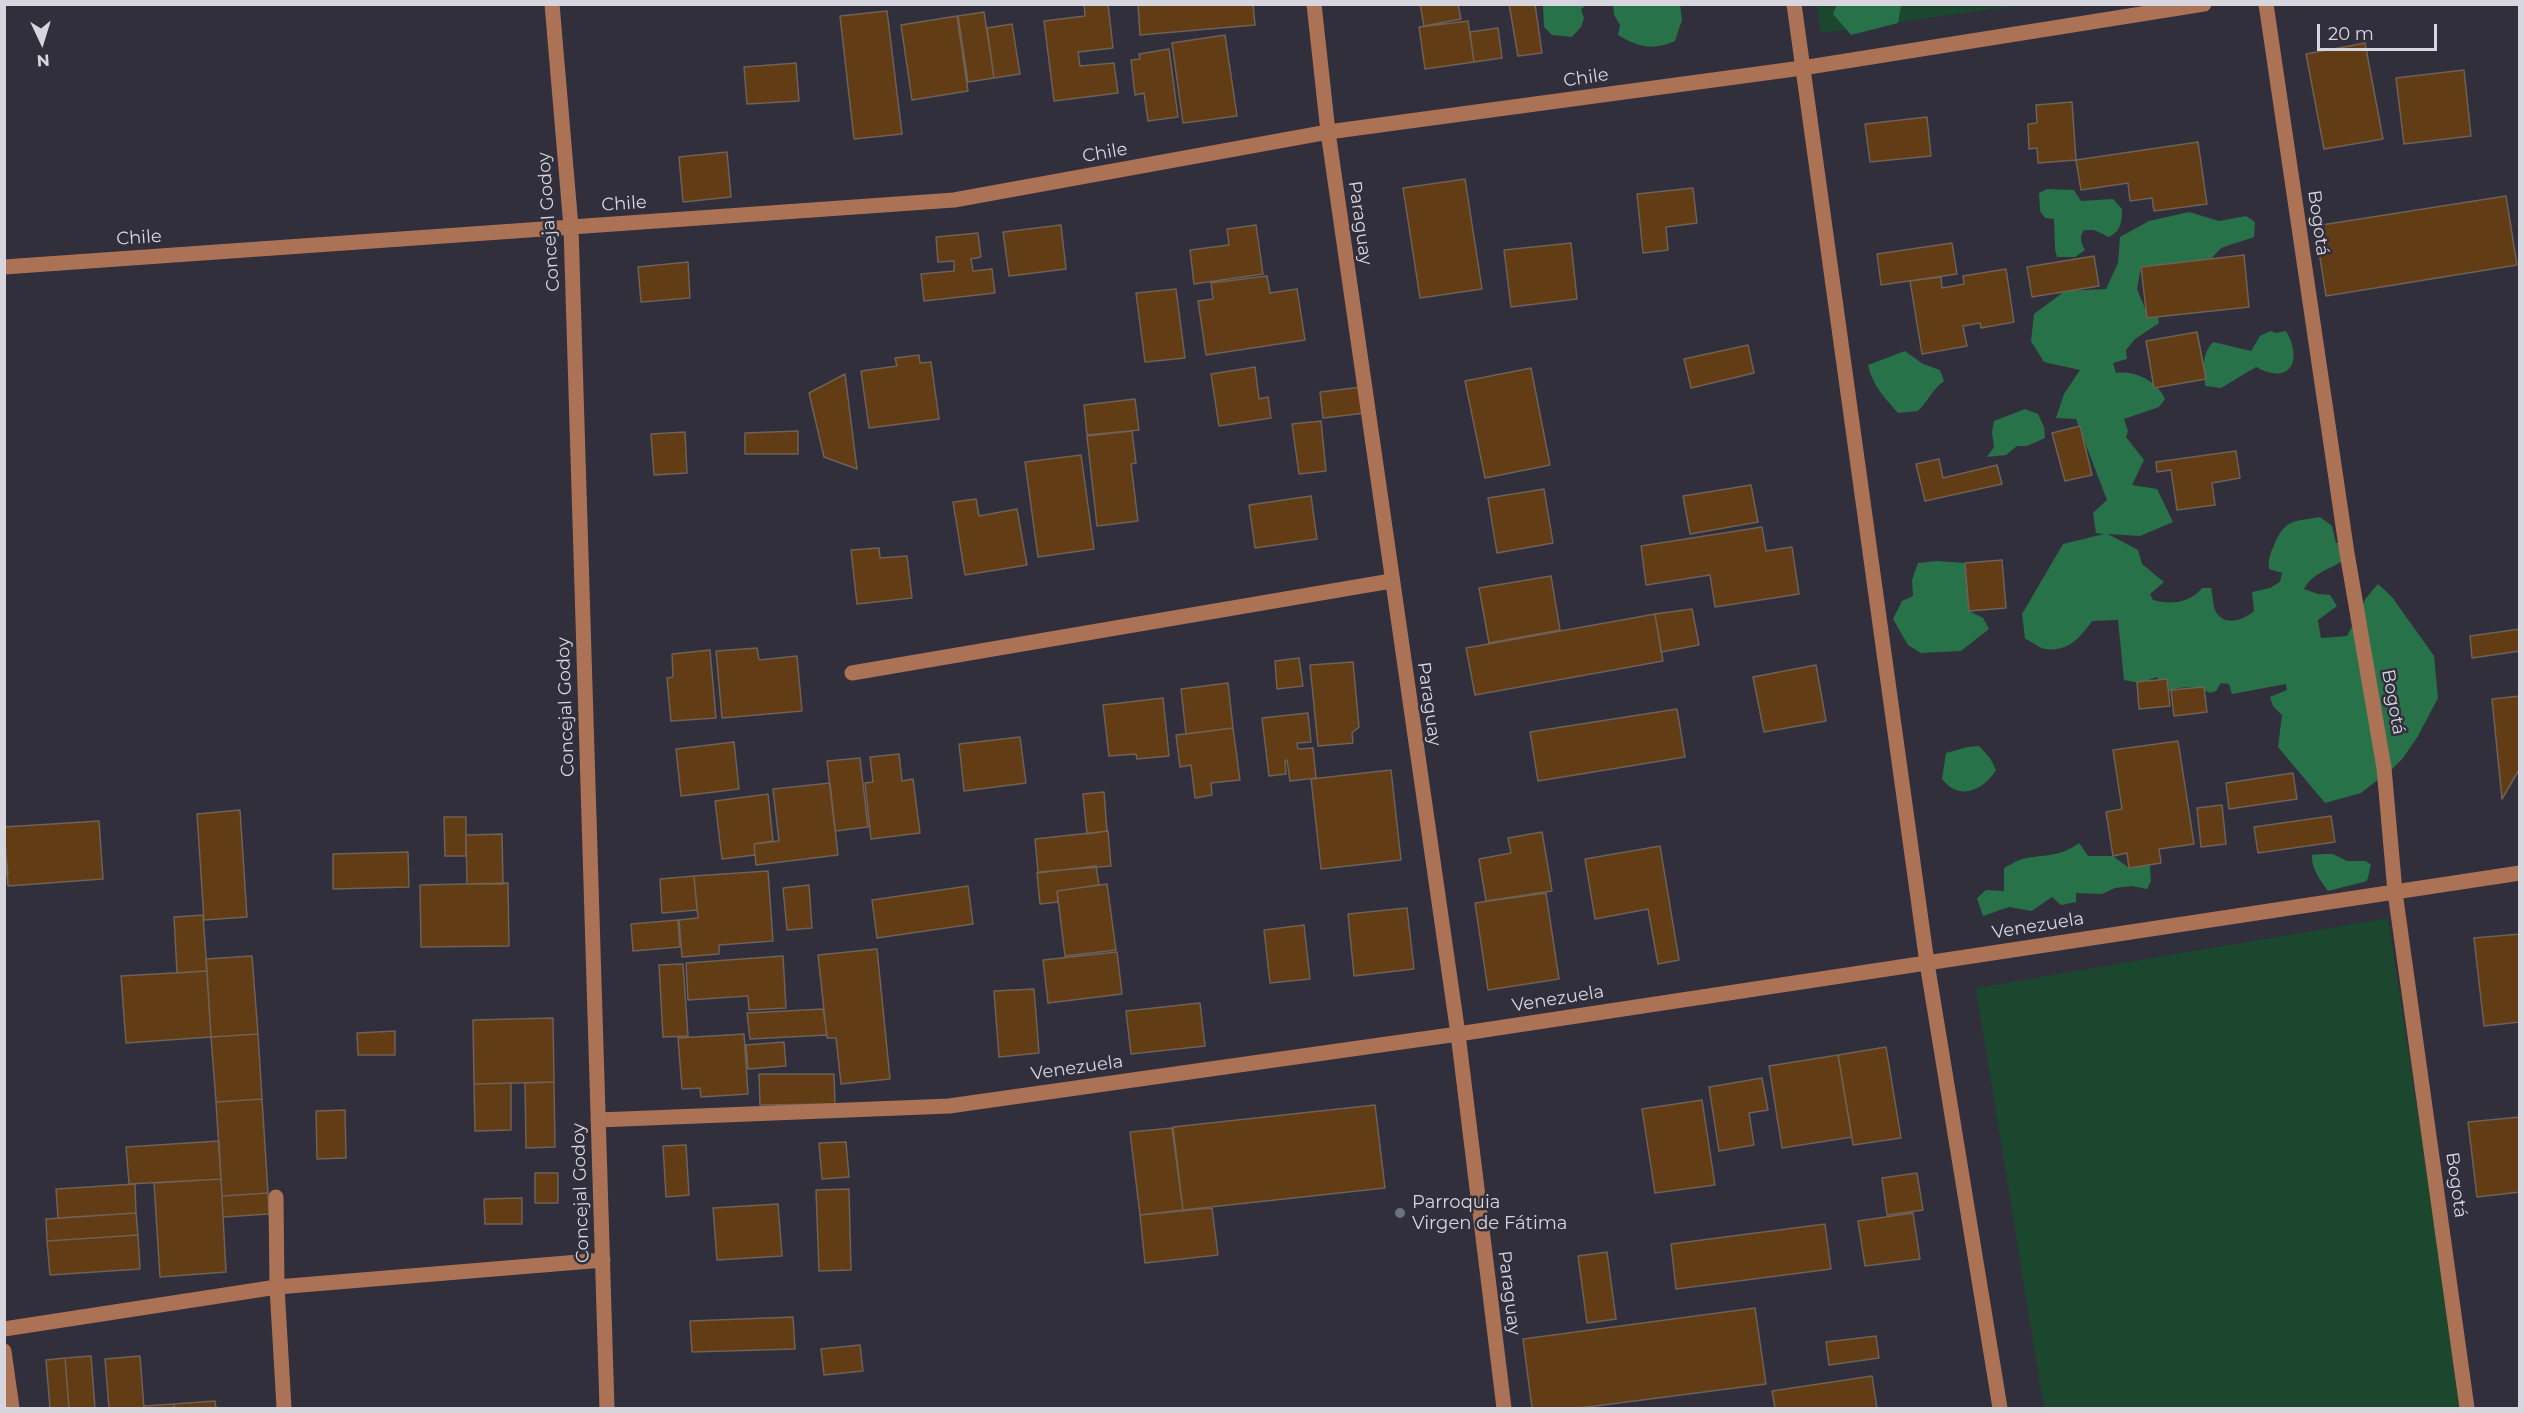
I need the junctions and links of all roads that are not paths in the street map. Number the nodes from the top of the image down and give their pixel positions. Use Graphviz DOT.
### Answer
graph roads {
  1 [pos="552,4"];
  2 [pos="1314,4"];
  3 [pos="1794,4"];
  4 [pos="2204,4"];
  5 [pos="2266,4"];
  6 [pos="1802,68"];
  7 [pos="1328,132"];
  8 [pos="571,227"];
  9 [pos="4,267"];
  10 [pos="1391,581"];
  11 [pos="852,673"];
  12 [pos="2520,873"];
  13 [pos="2395,892"];
  14 [pos="1927,963"];
  15 [pos="1458,1034"];
  16 [pos="598,1120"];
  17 [pos="276,1197"];
  18 [pos="603,1260"];
  19 [pos="277,1287"];
  20 [pos="4,1329"];
  21 [pos="4,1351"];
  22 [pos="12,1408"];
  23 [pos="284,1408"];
  24 [pos="608,1408"];
  25 [pos="1504,1408"];
  26 [pos="2000,1408"];
  27 [pos="2467,1408"];
  1 -- 8 [label="street, Concejal Godoy"];
  2 -- 7 [label="street, Paraguay"];
  3 -- 6 [label="street"];
  4 -- 6 [label="street, Chile"];
  5 -- 13 [label="street, Bogotá"];
  6 -- 7 [label="street, Chile"];
  6 -- 14 [label="street"];
  7 -- 8 [label="street, Chile"];
  7 -- 10 [label="street, Paraguay"];
  8 -- 9 [label="street, Chile"];
  8 -- 16 [label="street, Concejal Godoy"];
  10 -- 11 [label="street"];
  10 -- 15 [label="street, Paraguay"];
  12 -- 13 [label="street, Venezuela"];
  13 -- 14 [label="street, Venezuela"];
  13 -- 27 [label="street, Bogotá"];
  14 -- 15 [label="street, Venezuela"];
  14 -- 26 [label="street"];
  15 -- 16 [label="street, Venezuela"];
  15 -- 25 [label="street, Paraguay"];
  16 -- 18 [label="street, Concejal Godoy"];
  17 -- 19 [label="street"];
  18 -- 19 [label="street"];
  18 -- 24 [label="street, Concejal Godoy"];
  19 -- 20 [label="street"];
  19 -- 23 [label="street"];
  21 -- 22 [label="street"];
}
